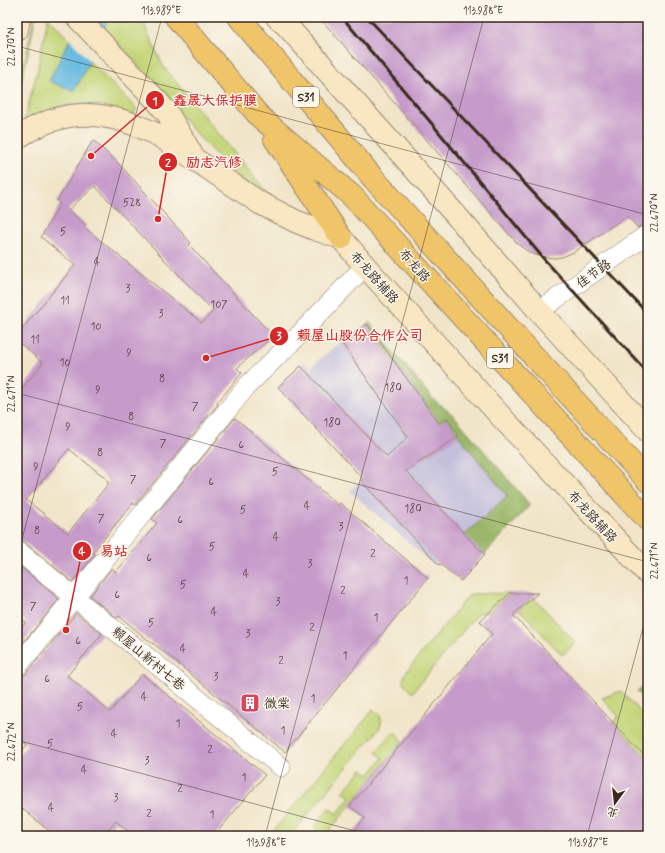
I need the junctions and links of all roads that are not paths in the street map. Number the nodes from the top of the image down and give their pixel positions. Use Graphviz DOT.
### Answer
graph roads {
  1 [pos="20,17"];
  2 [pos="77,17"];
  3 [pos="176,17"];
  4 [pos="239,17"];
  5 [pos="277,17"];
  6 [pos="17,30"];
  7 [pos="260,117"];
  8 [pos="17,138"];
  9 [pos="194,158"];
  10 [pos="648,234"];
  11 [pos="341,238"];
  12 [pos="365,266"];
  13 [pos="539,311"];
  14 [pos="648,431"];
  15 [pos="648,481"];
  16 [pos="648,520"];
  17 [pos="17,550"];
  18 [pos="648,574"];
  19 [pos="74,597"];
  20 [pos="17,667"];
  21 [pos="281,767"];
  1 -- 6 [label="main road"];
  2 -- 9 [label="main road"];
  3 -- 7 [label="main road, 布龙路 / S31"];
  4 -- 15 [label="main road, 布龙路 / S31"];
  5 -- 13 [label="main road"];
  7 -- 11 [label="main road"];
  7 -- 16 [label="main road, 布龙路 / S31"];
  8 -- 9 [label="main road"];
  9 -- 11 [label="main road"];
  10 -- 13 [label="street, 佳节路"];
  11 -- 12 [label="main road, 布龙路辅路"];
  12 -- 18 [label="main road, 布龙路辅路"];
  12 -- 19 [label="street"];
  13 -- 14 [label="main road"];
  17 -- 19 [label="street, 赖屋山新村七巷"];
  19 -- 20 [label="street"];
  19 -- 21 [label="street, 赖屋山新村七巷"];
}
